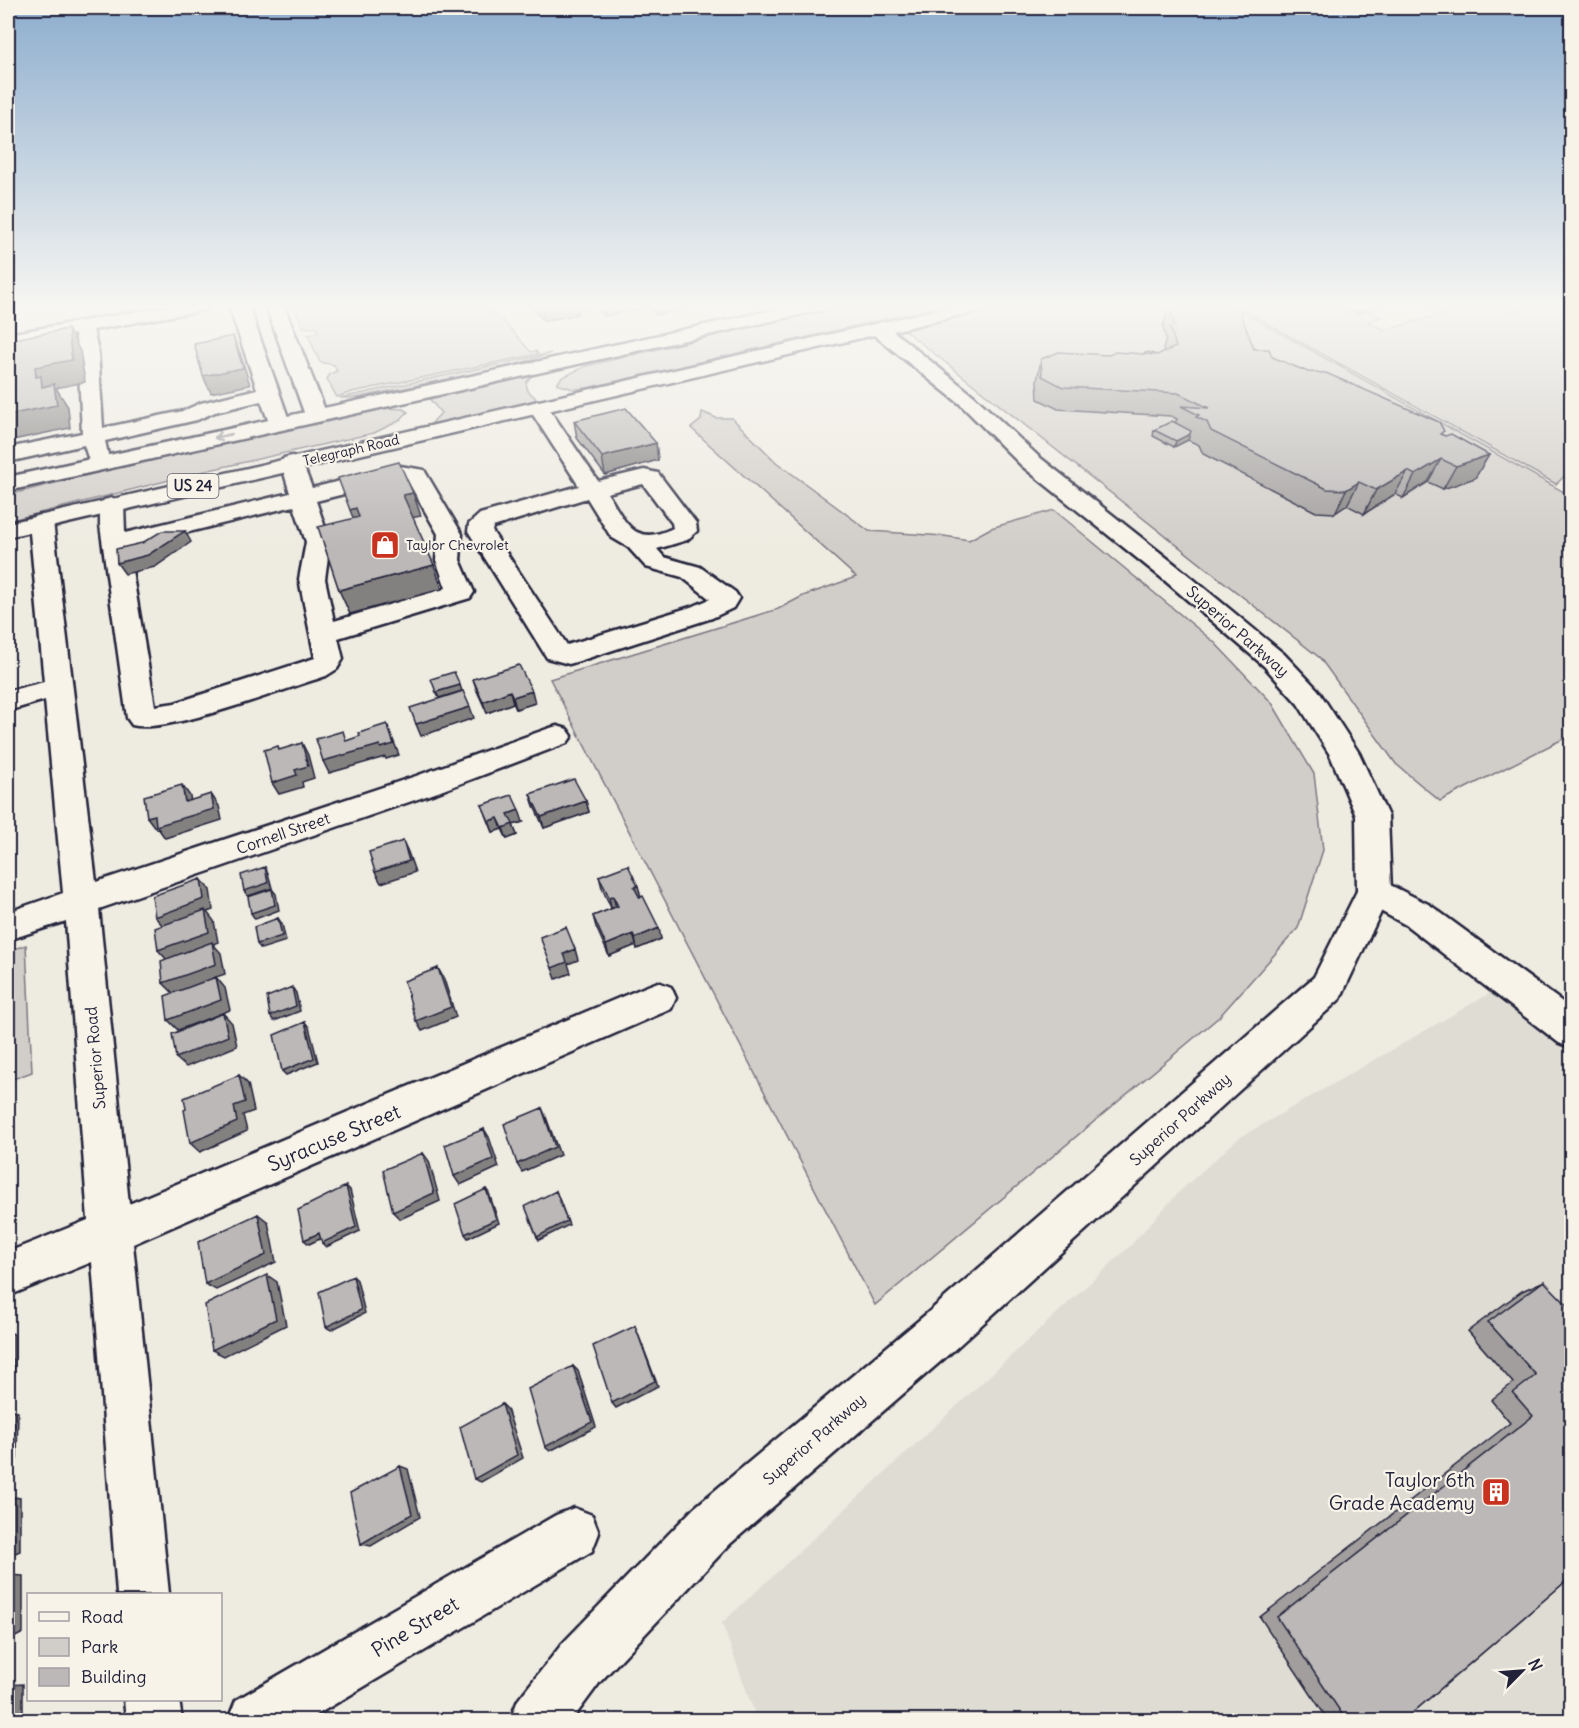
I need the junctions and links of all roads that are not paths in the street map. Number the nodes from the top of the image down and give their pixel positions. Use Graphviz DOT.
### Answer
graph roads {
  1 [pos="89,387"];
  2 [pos="267,387"];
  3 [pos="315,387"];
  4 [pos="444,387"];
  5 [pos="541,387"];
  6 [pos="626,387"];
  7 [pos="921,387"];
  8 [pos="950,387"];
  9 [pos="269,393"];
  10 [pos="577,398"];
  11 [pos="387,399"];
  12 [pos="538,407"];
  13 [pos="326,413"];
  14 [pos="279,423"];
  15 [pos="93,437"];
  16 [pos="8,455"];
  17 [pos="1030,461"];
  18 [pos="292,463"];
  19 [pos="99,464"];
  20 [pos="8,484"];
  21 [pos="592,489"];
  22 [pos="8,491"];
  23 [pos="304,497"];
  24 [pos="112,505"];
  25 [pos="24,526"];
  26 [pos="636,541"];
  27 [pos="115,543"];
  28 [pos="324,633"];
  29 [pos="59,687"];
  30 [pos="8,701"];
  31 [pos="557,736"];
  32 [pos="1374,891"];
  33 [pos="81,901"];
  34 [pos="8,926"];
  35 [pos="658,998"];
  36 [pos="1572,1031"];
  37 [pos="112,1230"];
  38 [pos="8,1274"];
  39 [pos="574,1533"];
  40 [pos="143,1593"];
  41 [pos="152,1701"];
  42 [pos="154,1720"];
  43 [pos="256,1720"];
  44 [pos="538,1720"];
  1 -- 15 [label="main road"];
  2 -- 9 [label="main road"];
  3 -- 13 [label="main road"];
  4 -- 11 [label="main road"];
  5 -- 10 [label="main road"];
  6 -- 10 [label="main road, Telegraph Road / US 24"];
  7 -- 17 [label="main road, Superior Parkway"];
  8 -- 17 [label="main road, Superior Parkway"];
  9 -- 14 [label="main road"];
  9 -- 15 [label="main road"];
  10 -- 12 [label="main road, Telegraph Road / US 24"];
  11 -- 13 [label="main road"];
  11 -- 24 [label="main road"];
  12 -- 18 [label="main road, Telegraph Road / US 24"];
  12 -- 21 [label="main road"];
  13 -- 14 [label="main road"];
  14 -- 19 [label="main road, one-way"];
  15 -- 16 [label="main road"];
  15 -- 19 [label="main road"];
  17 -- 32 [label="main road, Superior Parkway"];
  18 -- 23 [label="main road"];
  18 -- 24 [label="main road, Telegraph Road / US 24"];
  19 -- 20 [label="main road"];
  19 -- 22 [label="main road"];
  21 -- 26 [label="main road"];
  21 -- 26 [label="main road"];
  21 -- 26 [label="main road"];
  23 -- 27 [label="main road"];
  23 -- 28 [label="main road"];
  23 -- 28 [label="main road"];
  24 -- 25 [label="main road, Telegraph Road / US 24"];
  24 -- 27 [label="main road"];
  25 -- 29 [label="main road, Superior Road"];
  27 -- 28 [label="main road"];
  29 -- 30 [label="main road"];
  29 -- 33 [label="main road, Superior Road"];
  31 -- 33 [label="main road, Cornell Street"];
  32 -- 36 [label="main road"];
  32 -- 44 [label="main road, Superior Parkway"];
  33 -- 34 [label="main road, Cornell Street"];
  33 -- 37 [label="main road, Superior Road"];
  35 -- 37 [label="main road, Syracuse Street"];
  37 -- 38 [label="main road, Syracuse Street"];
  37 -- 40 [label="main road, Superior Road"];
  39 -- 43 [label="main road, Pine Street"];
  41 -- 42 [label="main road"];
}
